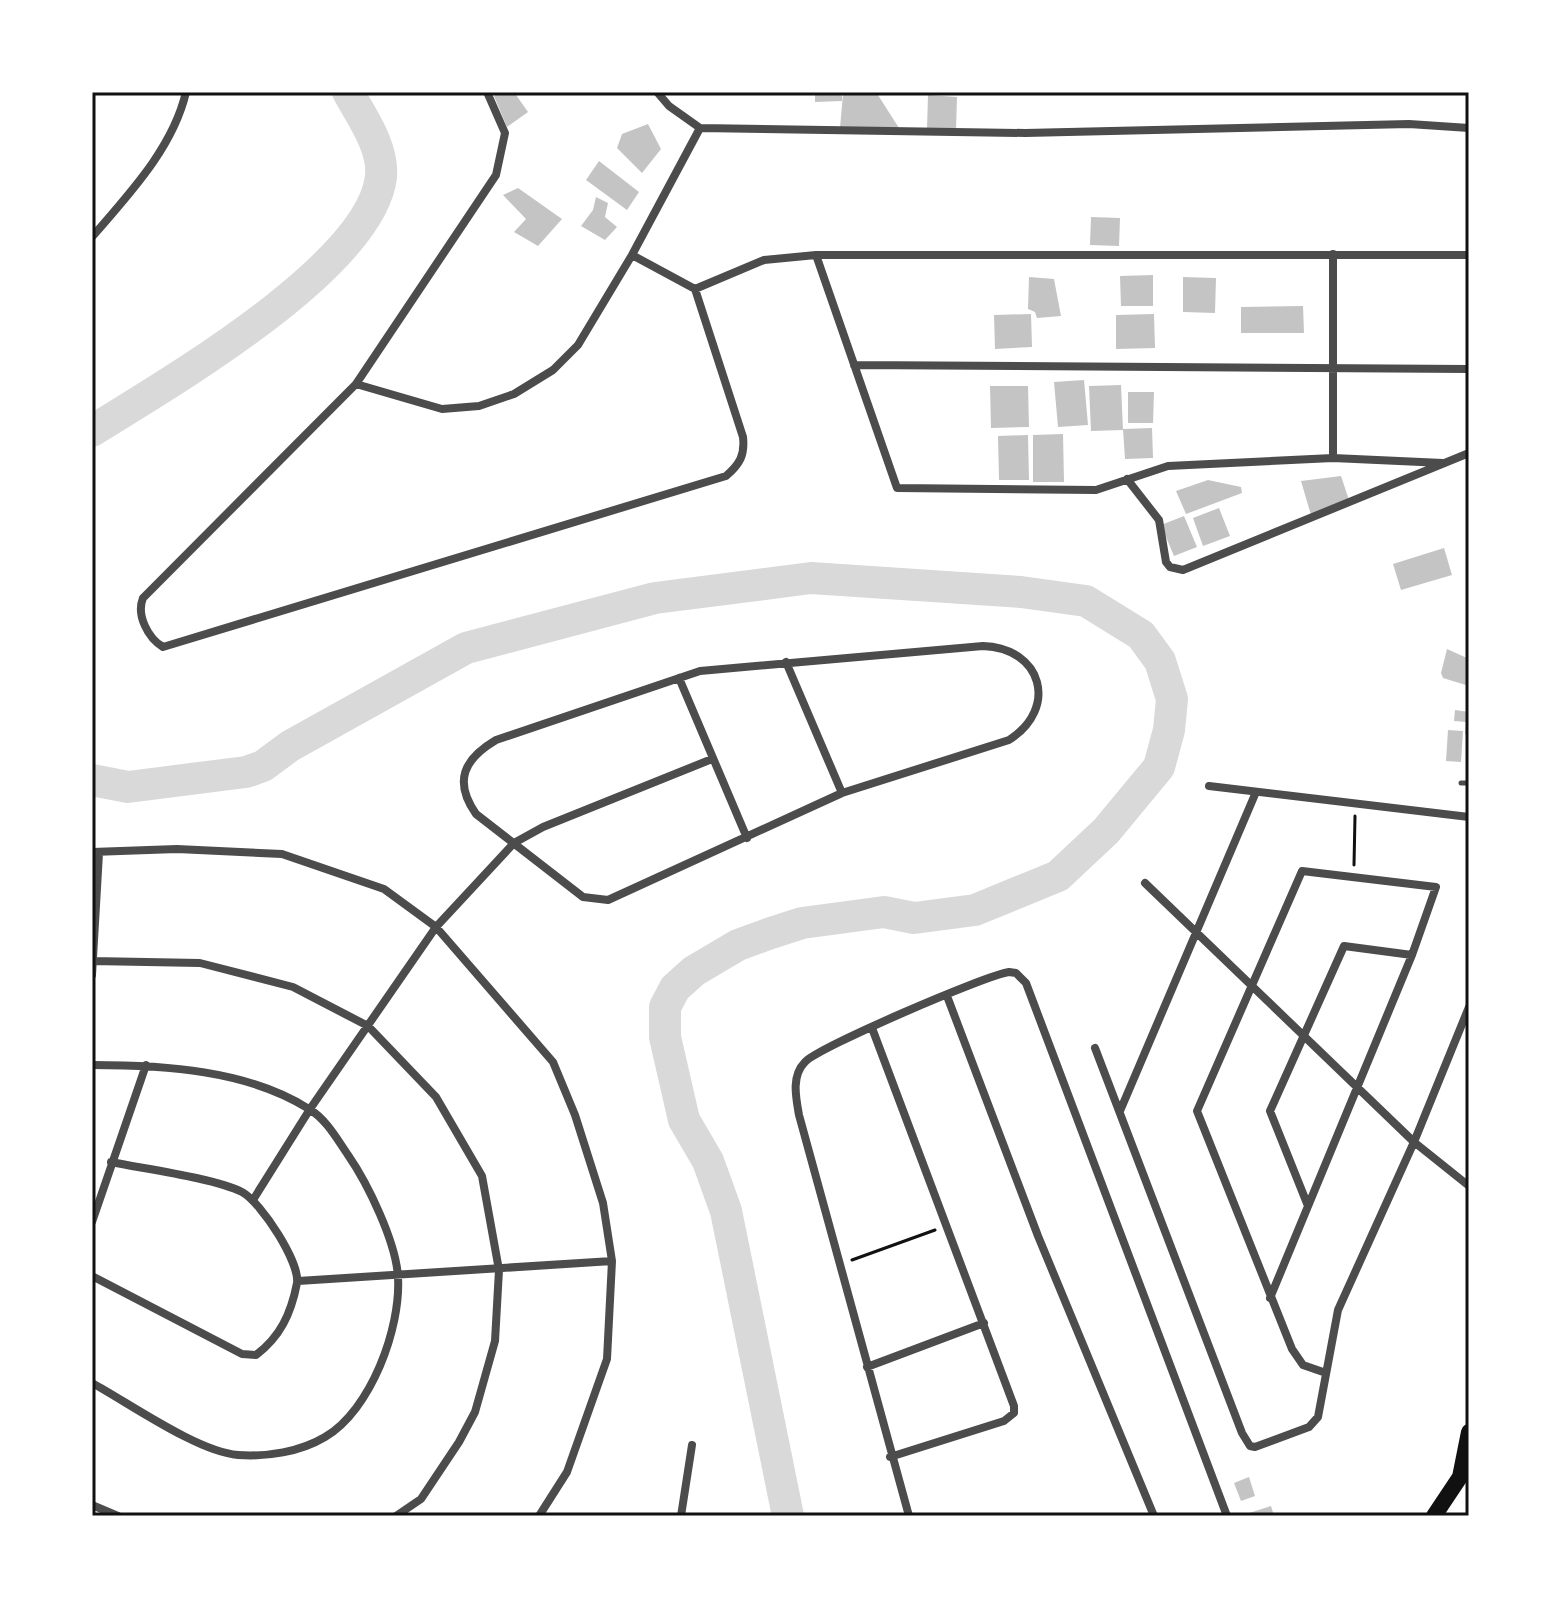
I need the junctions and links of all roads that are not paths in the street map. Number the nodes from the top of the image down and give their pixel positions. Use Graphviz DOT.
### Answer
graph roads {
  1 [pos="186,92"];
  2 [pos="487,92"];
  3 [pos="657,92"];
  4 [pos="700,128"];
  5 [pos="1469,128"];
  6 [pos="92,237"];
  7 [pos="1333,254"];
  8 [pos="632,255"];
  9 [pos="816,255"];
  10 [pos="1469,255"];
  11 [pos="695,289"];
  12 [pos="854,365"];
  13 [pos="1330,365"];
  14 [pos="1469,369"];
  15 [pos="356,384"];
  16 [pos="1469,453"];
  17 [pos="1333,458"];
  18 [pos="1443,463"];
  19 [pos="1127,479"];
  20 [pos="786,662"];
  21 [pos="679,678"];
  22 [pos="712,759"];
  23 [pos="1461,783"];
  24 [pos="1469,783"];
  25 [pos="1209,786"];
  26 [pos="1256,792"];
  27 [pos="842,793"];
  28 [pos="1469,817"];
  29 [pos="747,838"];
  30 [pos="514,843"];
  31 [pos="95,852"];
  32 [pos="1145,883"];
  33 [pos="436,927"];
  34 [pos="1196,933"];
  35 [pos="1412,955"];
  36 [pos="93,962"];
  37 [pos="92,975"];
  38 [pos="1251,987"];
  39 [pos="947,996"];
  40 [pos="1469,1007"];
  41 [pos="368,1026"];
  42 [pos="872,1028"];
  43 [pos="1304,1038"];
  44 [pos="1095,1048"];
  45 [pos="92,1065"];
  46 [pos="146,1065"];
  47 [pos="1358,1089"];
  48 [pos="310,1109"];
  49 [pos="1120,1112"];
  50 [pos="1414,1142"];
  51 [pos="111,1162"];
  52 [pos="1469,1186"];
  53 [pos="253,1200"];
  54 [pos="1308,1206"];
  55 [pos="92,1222"];
  56 [pos="612,1261"];
  57 [pos="499,1270"];
  58 [pos="92,1276"];
  59 [pos="398,1276"];
  60 [pos="298,1281"];
  61 [pos="1270,1298"];
  62 [pos="984,1323"];
  63 [pos="867,1367"];
  64 [pos="1326,1373"];
  65 [pos="92,1383"];
  66 [pos="1469,1432"];
  67 [pos="692,1445"];
  68 [pos="890,1457"];
  69 [pos="92,1505"];
  70 [pos="118,1516"];
  71 [pos="396,1516"];
  72 [pos="539,1516"];
  73 [pos="681,1516"];
  74 [pos="909,1516"];
  75 [pos="1154,1516"];
  76 [pos="1227,1516"];
  77 [pos="1434,1516"];
  1 -- 6 [label="street"];
  2 -- 15 [label="street"];
  3 -- 4 [label="street"];
  4 -- 5 [label="street"];
  4 -- 8 [label="street"];
  7 -- 9 [label="street"];
  7 -- 10 [label="street"];
  7 -- 13 [label="street"];
  8 -- 11 [label="street"];
  8 -- 15 [label="street"];
  9 -- 11 [label="street"];
  9 -- 12 [label="street"];
  11 -- 15 [label="street"];
  12 -- 13 [label="street"];
  12 -- 19 [label="street"];
  13 -- 14 [label="street"];
  13 -- 17 [label="street"];
  16 -- 18 [label="street"];
  17 -- 18 [label="street"];
  17 -- 19 [label="street"];
  18 -- 19 [label="street"];
  20 -- 21 [label="street"];
  20 -- 27 [label="street"];
  20 -- 27 [label="street"];
  21 -- 22 [label="street"];
  21 -- 30 [label="street"];
  22 -- 29 [label="street"];
  22 -- 30 [label="street"];
  23 -- 24 [label="lane"];
  25 -- 26 [label="street"];
  26 -- 28 [label="street"];
  26 -- 34 [label="street"];
  27 -- 29 [label="street"];
  29 -- 30 [label="street"];
  30 -- 33 [label="street"];
  31 -- 33 [label="street"];
  31 -- 36 [label="street"];
  32 -- 34 [label="street"];
  33 -- 41 [label="street"];
  33 -- 56 [label="street"];
  34 -- 38 [label="street"];
  34 -- 49 [label="street"];
  35 -- 38 [label="street"];
  35 -- 43 [label="street"];
  35 -- 47 [label="street"];
  36 -- 37 [label="street"];
  36 -- 41 [label="street"];
  38 -- 43 [label="street"];
  38 -- 61 [label="street"];
  39 -- 42 [label="street"];
  39 -- 75 [label="street"];
  39 -- 76 [label="street"];
  40 -- 50 [label="street"];
  41 -- 48 [label="street"];
  41 -- 57 [label="street"];
  42 -- 62 [label="street"];
  42 -- 63 [label="street"];
  43 -- 47 [label="street"];
  43 -- 54 [label="street"];
  44 -- 49 [label="street"];
  45 -- 46 [label="street"];
  46 -- 48 [label="street"];
  46 -- 51 [label="street"];
  47 -- 50 [label="street"];
  47 -- 54 [label="street"];
  48 -- 53 [label="street"];
  48 -- 59 [label="street"];
  49 -- 64 [label="street"];
  50 -- 52 [label="street"];
  50 -- 64 [label="street"];
  51 -- 53 [label="street"];
  51 -- 55 [label="street"];
  53 -- 60 [label="street"];
  54 -- 61 [label="street"];
  56 -- 57 [label="street"];
  56 -- 72 [label="street"];
  57 -- 59 [label="street"];
  57 -- 71 [label="street"];
  58 -- 60 [label="street"];
  59 -- 60 [label="street"];
  59 -- 65 [label="street"];
  61 -- 64 [label="street"];
  62 -- 63 [label="street"];
  62 -- 68 [label="street"];
  63 -- 68 [label="street"];
  66 -- 77 [label="main road"];
  67 -- 73 [label="street"];
  68 -- 74 [label="street"];
  69 -- 70 [label="street"];
}
